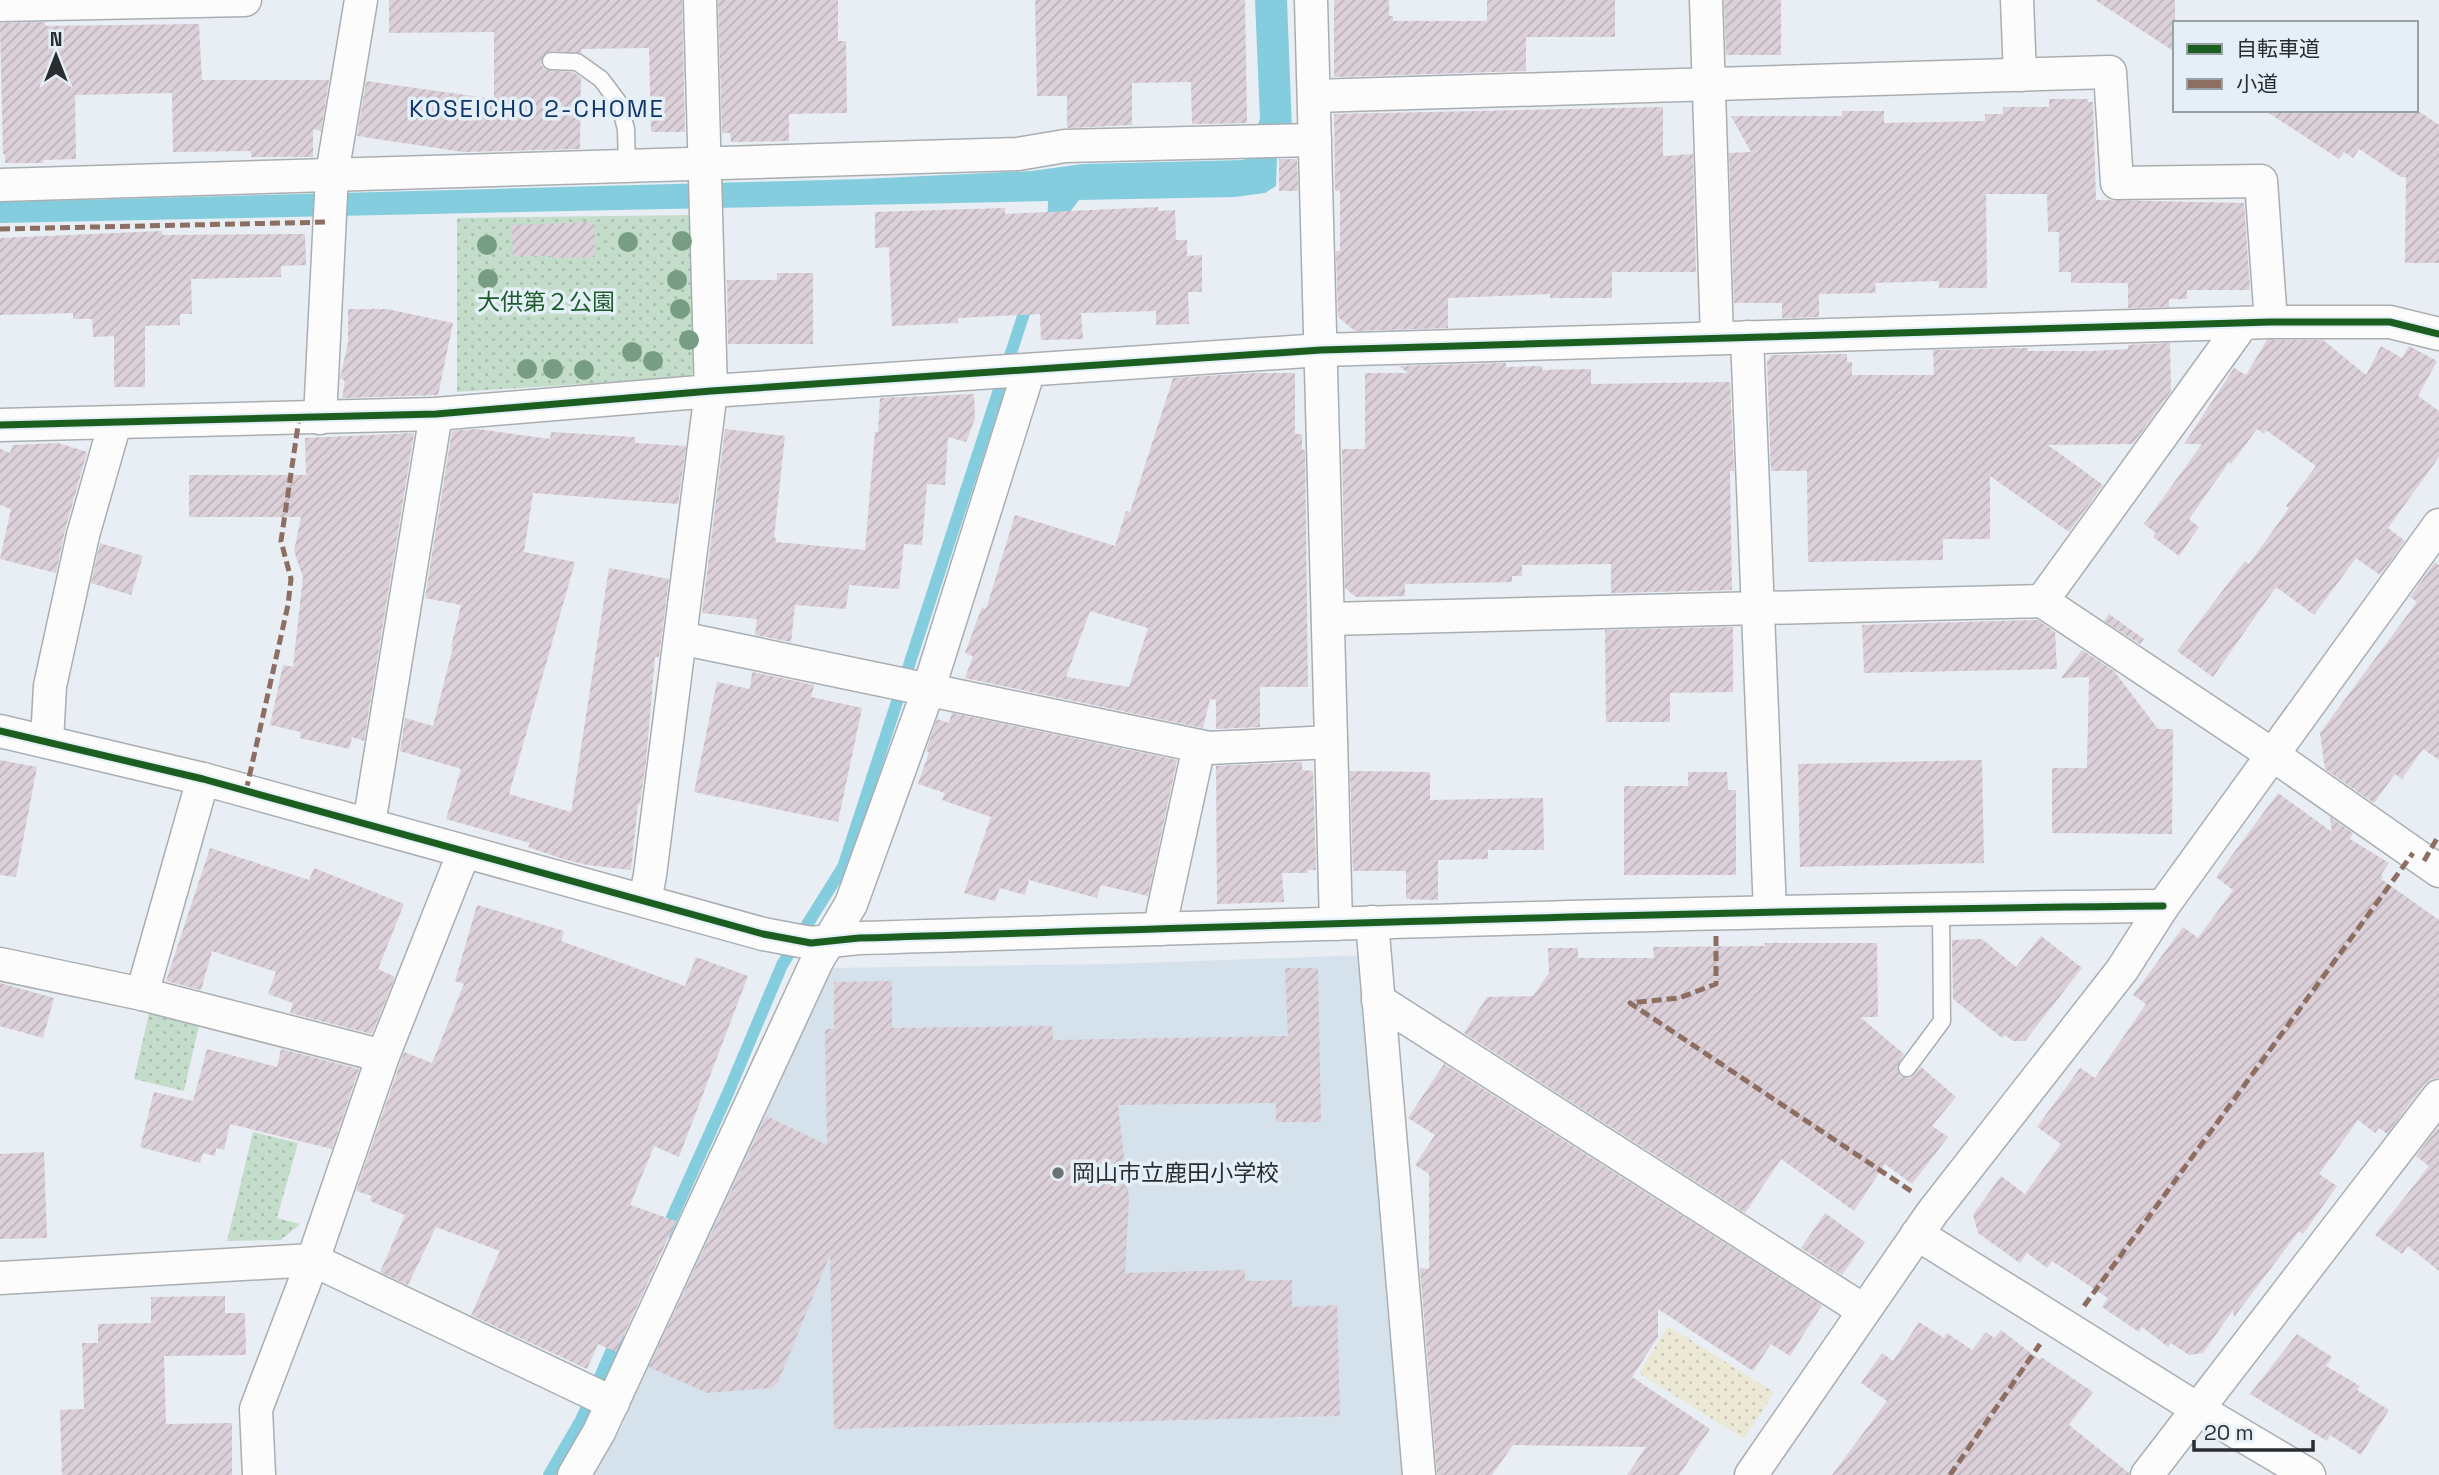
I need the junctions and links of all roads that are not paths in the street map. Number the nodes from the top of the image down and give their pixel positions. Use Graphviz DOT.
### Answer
graph roads {
  1 [pos="245,0"];
  2 [pos="361,0"];
  3 [pos="700,0"];
  4 [pos="1311,0"];
  5 [pos="1706,0"];
  6 [pos="2017,0"];
  7 [pos="0,5"];
  8 [pos="551,61"];
  9 [pos="2020,75"];
  10 [pos="1707,84"];
  11 [pos="1314,96"];
  12 [pos="1304,140"];
  13 [pos="626,166"];
  14 [pos="705,170"];
  15 [pos="332,181"];
  16 [pos="0,185"];
  17 [pos="2257,322"];
  18 [pos="2439,334"];
  19 [pos="1732,338"];
  20 [pos="1321,350"];
  21 [pos="1024,370"];
  22 [pos="711,391"];
  23 [pos="436,414"];
  24 [pos="320,418"];
  25 [pos="115,423"];
  26 [pos="0,425"];
  27 [pos="2439,525"];
  28 [pos="2042,601"];
  29 [pos="1758,608"];
  30 [pos="1328,619"];
  31 [pos="680,638"];
  32 [pos="911,688"];
  33 [pos="0,731"];
  34 [pos="47,741"];
  35 [pos="1331,742"];
  36 [pos="1199,746"];
  37 [pos="2273,755"];
  38 [pos="202,779"];
  39 [pos="369,824"];
  40 [pos="464,852"];
  41 [pos="2439,872"];
  42 [pos="645,901"];
  43 [pos="2163,906"];
  44 [pos="1941,909"];
  45 [pos="1770,912"];
  46 [pos="1373,922"];
  47 [pos="1336,924"];
  48 [pos="1161,929"];
  49 [pos="819,942"];
  50 [pos="0,964"];
  51 [pos="142,994"];
  52 [pos="1378,1000"];
  53 [pos="383,1056"];
  54 [pos="1907,1068"];
  55 [pos="2439,1096"];
  56 [pos="1917,1234"];
  57 [pos="313,1260"];
  58 [pos="0,1278"];
  59 [pos="1863,1310"];
  60 [pos="598,1397"];
  61 [pos="2196,1408"];
  62 [pos="259,1475"];
  63 [pos="574,1475"];
  64 [pos="1419,1475"];
  65 [pos="1751,1475"];
  66 [pos="2147,1475"];
  67 [pos="2309,1475"];
  1 -- 7 [label="street"];
  2 -- 15 [label="street"];
  3 -- 14 [label="street"];
  4 -- 11 [label="street"];
  5 -- 10 [label="street"];
  6 -- 9 [label="street"];
  8 -- 13 [label="lane"];
  9 -- 10 [label="street"];
  9 -- 17 [label="street"];
  10 -- 11 [label="street"];
  10 -- 19 [label="street"];
  11 -- 12 [label="street"];
  12 -- 14 [label="street"];
  12 -- 20 [label="street"];
  13 -- 14 [label="street"];
  13 -- 15 [label="street"];
  14 -- 22 [label="street"];
  15 -- 16 [label="street"];
  15 -- 24 [label="street"];
  17 -- 18 [label="street"];
  17 -- 19 [label="street"];
  17 -- 28 [label="street"];
  19 -- 20 [label="street"];
  19 -- 29 [label="street"];
  20 -- 21 [label="street"];
  20 -- 30 [label="street"];
  21 -- 22 [label="street"];
  21 -- 32 [label="street"];
  22 -- 23 [label="street"];
  22 -- 31 [label="street"];
  23 -- 24 [label="street"];
  23 -- 39 [label="street"];
  24 -- 25 [label="street"];
  25 -- 26 [label="street"];
  25 -- 34 [label="street"];
  27 -- 37 [label="street"];
  28 -- 29 [label="street"];
  28 -- 37 [label="street"];
  29 -- 30 [label="street"];
  29 -- 45 [label="street"];
  30 -- 35 [label="street"];
  31 -- 32 [label="street"];
  31 -- 42 [label="street"];
  32 -- 36 [label="street"];
  32 -- 49 [label="street"];
  33 -- 34 [label="street"];
  34 -- 38 [label="street"];
  35 -- 36 [label="street"];
  35 -- 47 [label="street"];
  36 -- 48 [label="street"];
  37 -- 41 [label="street"];
  37 -- 43 [label="street"];
  38 -- 39 [label="street"];
  38 -- 51 [label="street"];
  39 -- 40 [label="street"];
  40 -- 42 [label="street"];
  40 -- 53 [label="street"];
  42 -- 49 [label="street"];
  43 -- 44 [label="street"];
  43 -- 56 [label="street"];
  44 -- 45 [label="street"];
  44 -- 54 [label="lane"];
  45 -- 46 [label="street"];
  46 -- 47 [label="street"];
  46 -- 52 [label="street"];
  47 -- 48 [label="street"];
  48 -- 49 [label="street"];
  49 -- 60 [label="street"];
  50 -- 51 [label="street"];
  51 -- 53 [label="street"];
  52 -- 59 [label="street"];
  52 -- 64 [label="street"];
  53 -- 57 [label="street"];
  55 -- 61 [label="street"];
  56 -- 59 [label="street"];
  56 -- 61 [label="street"];
  57 -- 58 [label="street"];
  57 -- 60 [label="street"];
  57 -- 62 [label="street"];
  59 -- 65 [label="street"];
  60 -- 63 [label="street"];
  61 -- 66 [label="street"];
  61 -- 67 [label="street"];
}
